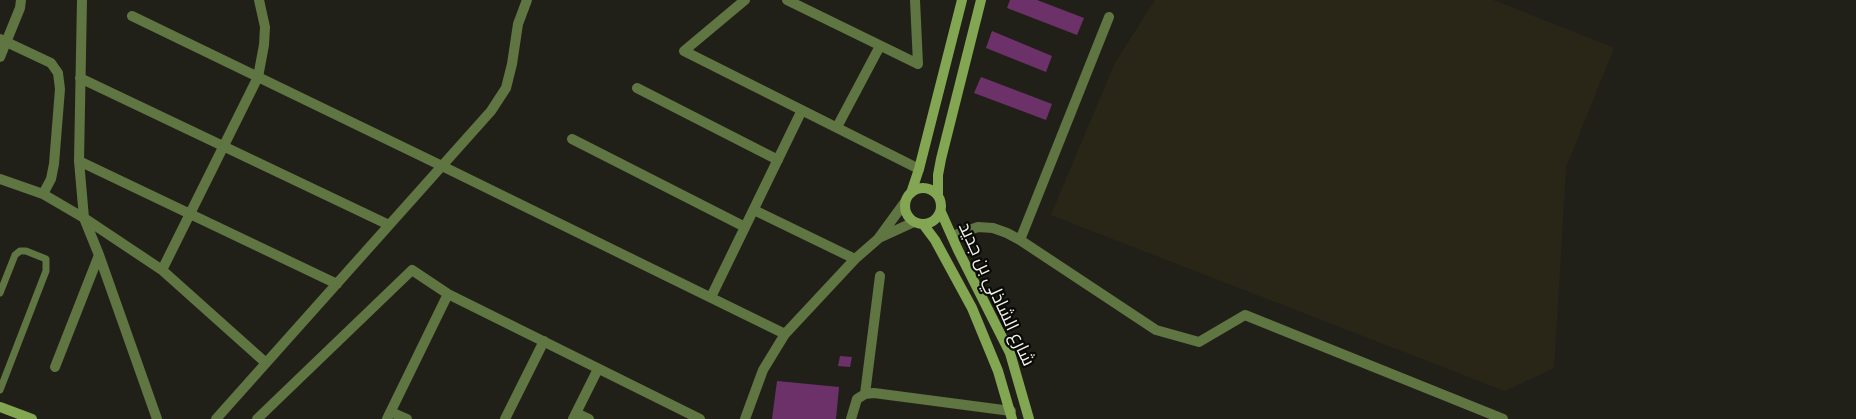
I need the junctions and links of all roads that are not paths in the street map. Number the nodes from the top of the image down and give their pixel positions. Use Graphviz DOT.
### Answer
graph roads {
  1 [pos="22,0"];
  2 [pos="82,0"];
  3 [pos="259,0"];
  4 [pos="527,0"];
  5 [pos="745,0"];
  6 [pos="787,0"];
  7 [pos="915,0"];
  8 [pos="962,0"];
  9 [pos="982,0"];
  10 [pos="132,16"];
  11 [pos="1109,17"];
  12 [pos="3,40"];
  13 [pos="880,46"];
  14 [pos="0,57"];
  15 [pos="258,77"];
  16 [pos="80,78"];
  17 [pos="637,88"];
  18 [pos="802,110"];
  19 [pos="837,127"];
  20 [pos="572,139"];
  21 [pos="224,146"];
  22 [pos="778,160"];
  23 [pos="79,161"];
  24 [pos="442,166"];
  25 [pos="919,169"];
  26 [pos="0,179"];
  27 [pos="43,194"];
  28 [pos="938,195"];
  29 [pos="908,198"];
  30 [pos="754,210"];
  31 [pos="941,212"];
  32 [pos="190,214"];
  33 [pos="84,218"];
  34 [pos="919,223"];
  35 [pos="389,225"];
  36 [pos="745,227"];
  37 [pos="952,236"];
  38 [pos="878,239"];
  39 [pos="1020,240"];
  40 [pos="98,255"];
  41 [pos="855,259"];
  42 [pos="162,270"];
  43 [pos="880,276"];
  44 [pos="337,284"];
  45 [pos="0,293"];
  46 [pos="448,294"];
  47 [pos="711,297"];
  48 [pos="785,334"];
  49 [pos="544,341"];
  50 [pos="266,363"];
  51 [pos="55,367"];
  52 [pos="598,369"];
  53 [pos="0,390"];
  54 [pos="865,394"];
  55 [pos="0,407"];
  56 [pos="389,415"];
  57 [pos="1012,415"];
  58 [pos="575,416"];
  59 [pos="1029,416"];
  60 [pos="32,419"];
  61 [pos="157,419"];
  62 [pos="216,419"];
  63 [pos="256,419"];
  64 [pos="406,419"];
  65 [pos="505,419"];
  66 [pos="589,419"];
  67 [pos="700,419"];
  68 [pos="745,419"];
  69 [pos="851,419"];
  70 [pos="1037,419"];
  71 [pos="1503,419"];
  1 -- 12 [label="street"];
  2 -- 16 [label="street"];
  3 -- 15 [label="street"];
  4 -- 24 [label="street"];
  5 -- 18 [label="street"];
  6 -- 13 [label="street"];
  7 -- 13 [label="street"];
  8 -- 25 [label="main road"];
  9 -- 28 [label="main road"];
  10 -- 15 [label="street"];
  11 -- 39 [label="street"];
  12 -- 14 [label="street"];
  12 -- 27 [label="street"];
  13 -- 19 [label="street"];
  15 -- 21 [label="street"];
  15 -- 24 [label="street"];
  16 -- 21 [label="street"];
  16 -- 23 [label="street"];
  17 -- 22 [label="street"];
  18 -- 19 [label="street"];
  18 -- 22 [label="street"];
  19 -- 25 [label="street"];
  20 -- 36 [label="street"];
  21 -- 32 [label="street"];
  21 -- 35 [label="street"];
  22 -- 30 [label="street"];
  23 -- 32 [label="street"];
  23 -- 33 [label="street"];
  24 -- 35 [label="street"];
  24 -- 47 [label="street"];
  25 -- 29 [label="main road"];
  26 -- 27 [label="street"];
  27 -- 33 [label="street"];
  28 -- 29 [label="main road"];
  28 -- 31 [label="main road"];
  29 -- 34 [label="main road"];
  29 -- 38 [label="street"];
  30 -- 36 [label="street"];
  30 -- 41 [label="street"];
  31 -- 34 [label="main road"];
  31 -- 37 [label="main road, شارع الشاذلي بن جديد"];
  32 -- 42 [label="street"];
  32 -- 44 [label="street"];
  33 -- 40 [label="street"];
  33 -- 42 [label="street"];
  34 -- 38 [label="street"];
  34 -- 57 [label="main road, شارع الشاذلي بن جديد"];
  35 -- 44 [label="street"];
  36 -- 47 [label="street"];
  37 -- 39 [label="street"];
  37 -- 59 [label="main road, شارع الشاذلي بن جديد"];
  38 -- 41 [label="street"];
  39 -- 71 [label="street"];
  40 -- 51 [label="street"];
  40 -- 61 [label="street"];
  41 -- 48 [label="street"];
  42 -- 50 [label="street"];
  43 -- 54 [label="street"];
  44 -- 50 [label="street"];
  45 -- 53 [label="lane"];
  46 -- 49 [label="street"];
  46 -- 56 [label="street"];
  46 -- 63 [label="street"];
  47 -- 48 [label="street"];
  48 -- 68 [label="street"];
  49 -- 52 [label="street"];
  49 -- 65 [label="street"];
  50 -- 62 [label="street"];
  52 -- 58 [label="street"];
  52 -- 67 [label="street"];
  54 -- 57 [label="street"];
  54 -- 69 [label="street"];
  55 -- 60 [label="main road"];
  56 -- 64 [label="street"];
  58 -- 66 [label="street"];
  59 -- 70 [label="street"];
}
